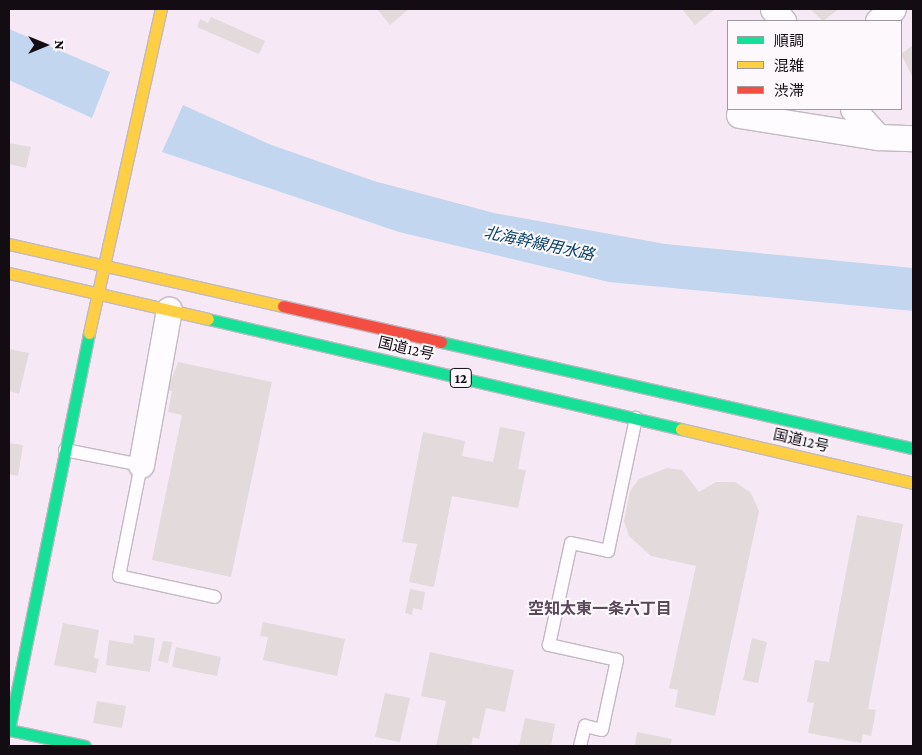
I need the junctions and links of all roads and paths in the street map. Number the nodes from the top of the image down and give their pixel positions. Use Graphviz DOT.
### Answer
graph roads {
  1 [pos="161,9"];
  2 [pos="773,9"];
  3 [pos="893,9"];
  4 [pos="782,20"];
  5 [pos="879,20"];
  6 [pos="855,110"];
  7 [pos="739,115"];
  8 [pos="878,138"];
  9 [pos="913,138"];
  10 [pos="9,244"];
  11 [pos="104,264"];
  12 [pos="9,274"];
  13 [pos="97,293"];
  14 [pos="169,310"];
  15 [pos="636,418"];
  16 [pos="913,448"];
  17 [pos="65,450"];
  18 [pos="141,465"];
  19 [pos="913,483"];
  20 [pos="214,597"];
  21 [pos="85,746"];
  22 [pos="580,746"];
  1 -- 11 [label="main road"];
  2 -- 4 [label="street"];
  3 -- 5 [label="street"];
  6 -- 8 [label="street"];
  7 -- 8 [label="street"];
  8 -- 9 [label="street"];
  10 -- 11 [label="main road, 国道12号 / 12"];
  11 -- 13 [label="main road"];
  11 -- 16 [label="main road, 国道12号 / 12"];
  12 -- 13 [label="main road, 国道12号 / 12"];
  13 -- 14 [label="main road, 国道12号 / 12"];
  13 -- 17 [label="main road"];
  14 -- 15 [label="main road, 国道12号 / 12"];
  14 -- 18 [label="street"];
  15 -- 19 [label="main road, 国道12号 / 12"];
  15 -- 22 [label="lane"];
  17 -- 18 [label="lane"];
  17 -- 21 [label="main road"];
  18 -- 20 [label="lane"];
}
